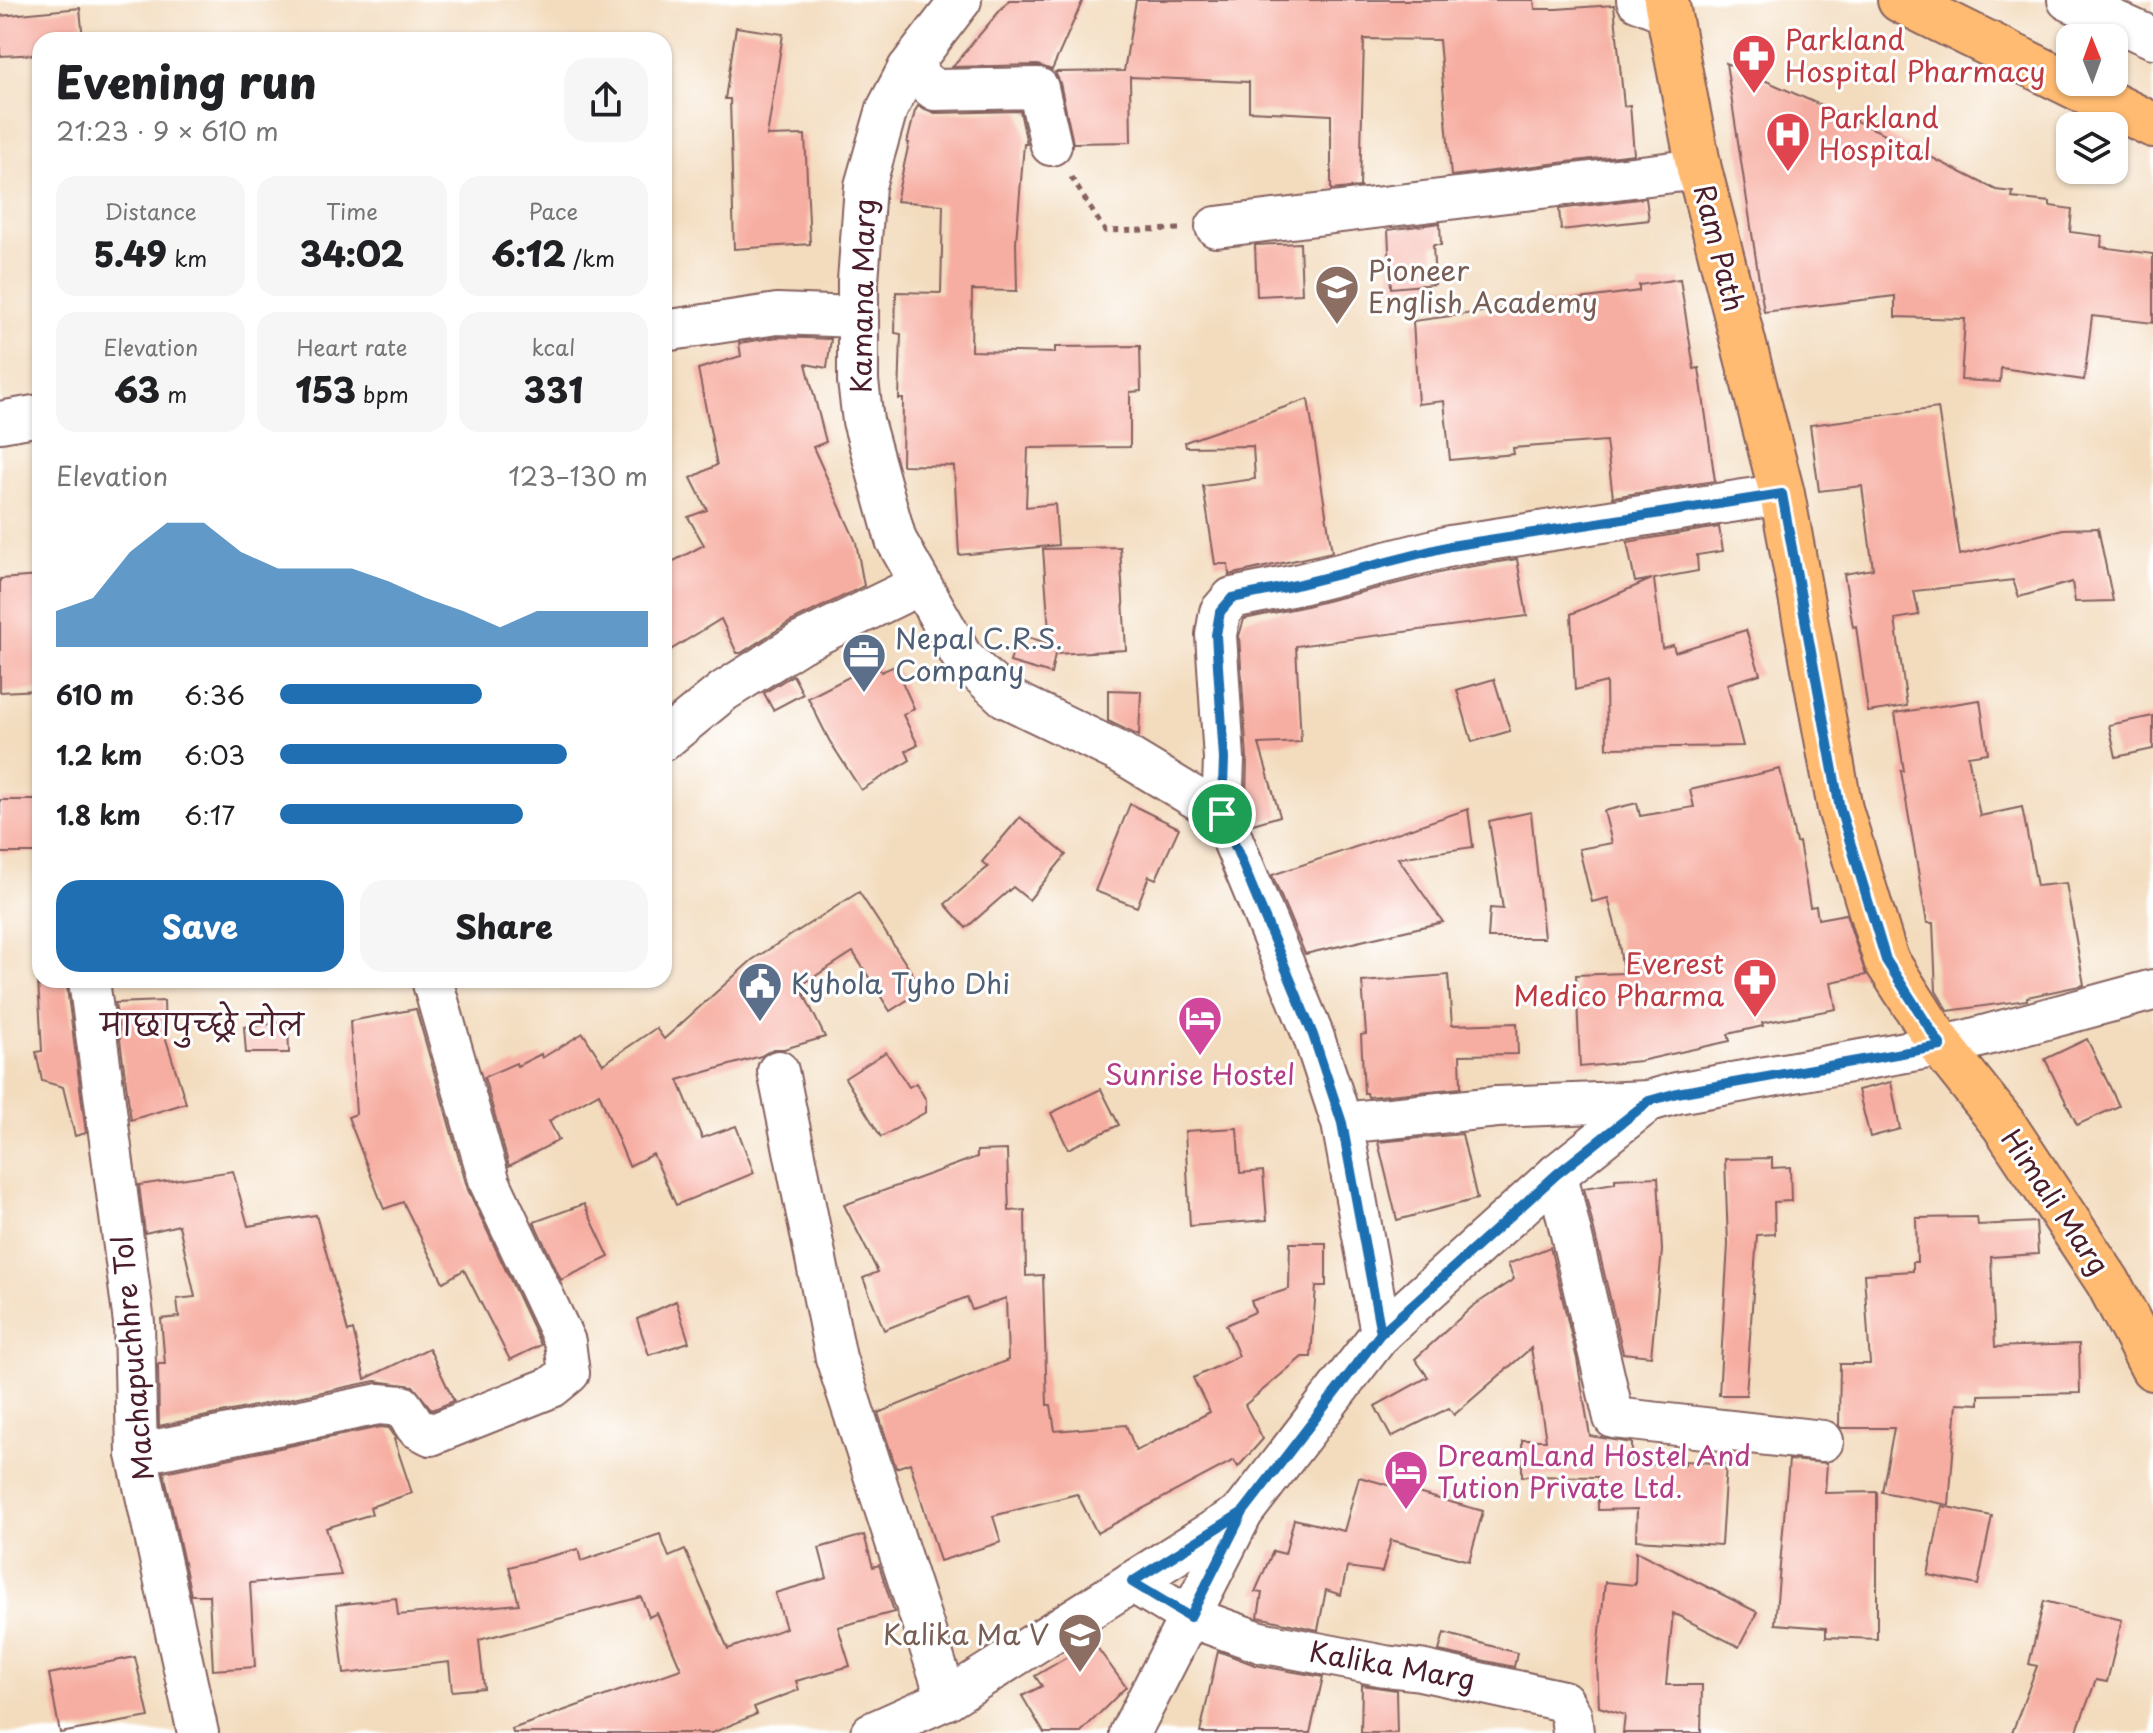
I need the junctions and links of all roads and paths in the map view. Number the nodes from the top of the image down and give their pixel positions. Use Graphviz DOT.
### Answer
graph roads {
  1 [pos="961,0"];
  2 [pos="1900,0"];
  3 [pos="2068,0"];
  4 [pos="1657,5"];
  5 [pos="2153,38"];
  6 [pos="908,69"];
  7 [pos="2153,125"];
  8 [pos="1051,145"];
  9 [pos="1699,169"];
  10 [pos="1216,227"];
  11 [pos="858,317"];
  12 [pos="672,330"];
  13 [pos="32,416"];
  14 [pos="0,422"];
  15 [pos="1782,494"];
  16 [pos="919,585"];
  17 [pos="672,733"];
  18 [pos="1222,814"];
  19 [pos="90,988"];
  20 [pos="434,988"];
  21 [pos="2153,990"];
  22 [pos="1941,1046"];
  23 [pos="778,1071"];
  24 [pos="1649,1101"];
  25 [pos="1342,1123"];
  26 [pos="1557,1174"];
  27 [pos="1381,1333"];
  28 [pos="2153,1368"];
  29 [pos="1823,1441"];
  30 [pos="137,1454"];
  31 [pos="1243,1512"];
  32 [pos="1132,1582"];
  33 [pos="1190,1617"];
  34 [pos="947,1699"];
  35 [pos="198,1733"];
  36 [pos="871,1733"];
  37 [pos="1130,1733"];
  38 [pos="1573,1733"];
  1 -- 6 [label="street, Kamana Marg"];
  2 -- 7 [label="main road"];
  3 -- 5 [label="street"];
  4 -- 9 [label="main road, Ram Path"];
  6 -- 8 [label="street"];
  6 -- 11 [label="street, Kamana Marg"];
  8 -- 10 [label="path"];
  9 -- 10 [label="street"];
  9 -- 15 [label="main road, Ram Path"];
  11 -- 12 [label="street"];
  11 -- 16 [label="street, Kamana Marg"];
  13 -- 14 [label="street"];
  15 -- 18 [label="street"];
  15 -- 22 [label="main road, Ram Path"];
  16 -- 17 [label="street"];
  16 -- 18 [label="street, Kamana Marg"];
  18 -- 25 [label="street"];
  19 -- 30 [label="street, Machapuchhre Tol"];
  20 -- 30 [label="street"];
  21 -- 22 [label="street"];
  22 -- 24 [label="street"];
  22 -- 28 [label="main road, Himali Marg"];
  23 -- 34 [label="street"];
  24 -- 25 [label="street"];
  24 -- 26 [label="street"];
  25 -- 27 [label="street"];
  26 -- 27 [label="street"];
  26 -- 29 [label="street"];
  27 -- 31 [label="street"];
  30 -- 35 [label="street, Machapuchhre Tol"];
  31 -- 32 [label="street"];
  31 -- 33 [label="street"];
  32 -- 33 [label="street"];
  32 -- 34 [label="street"];
  33 -- 37 [label="street"];
  33 -- 38 [label="street, Kalika Marg"];
  34 -- 36 [label="street"];
}
